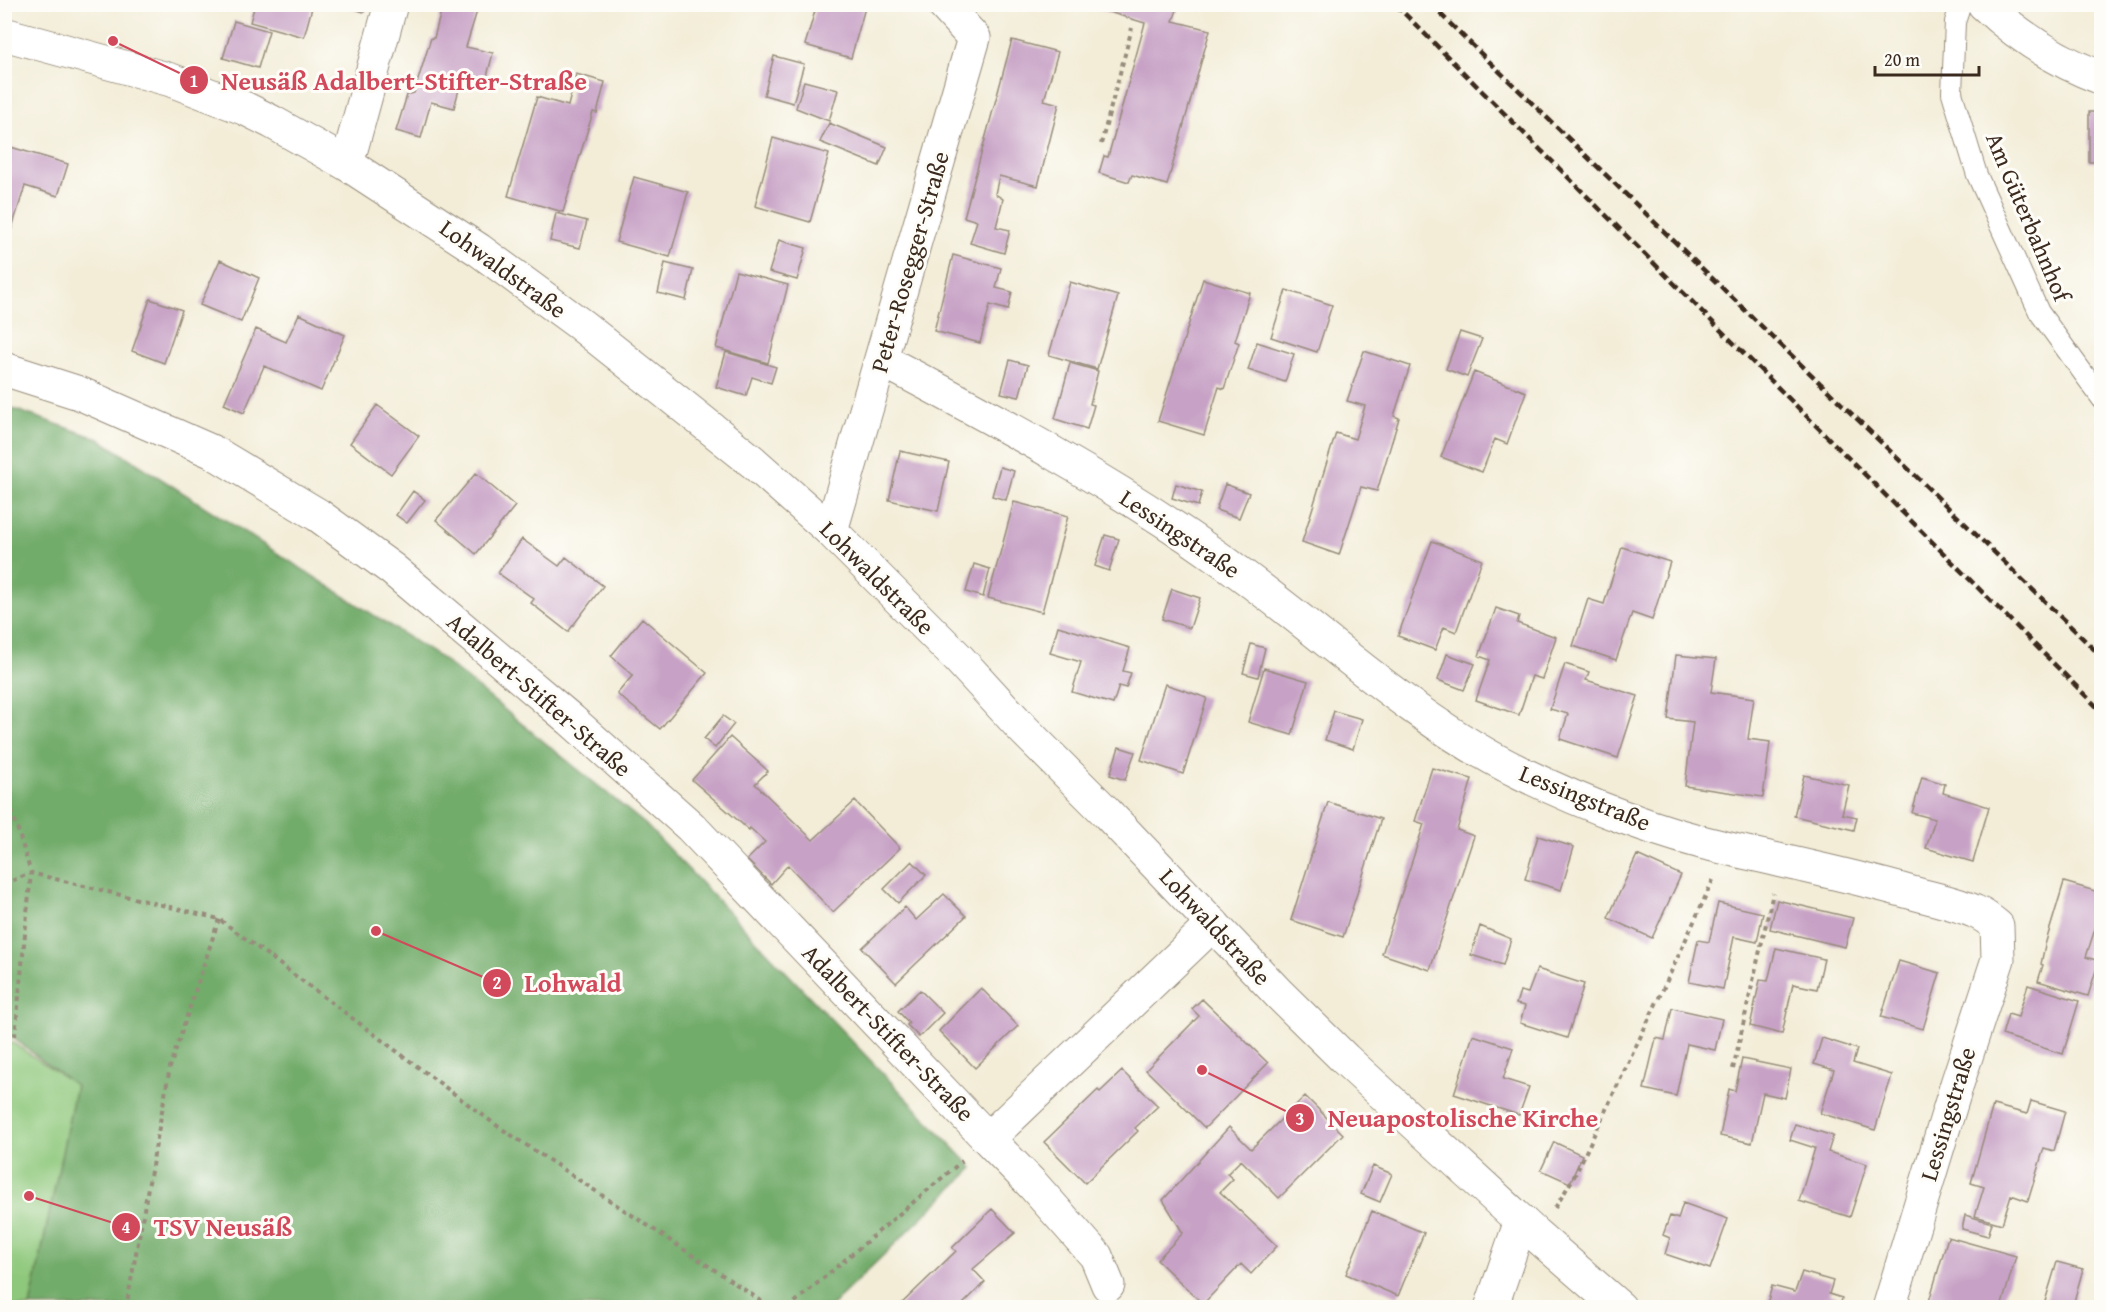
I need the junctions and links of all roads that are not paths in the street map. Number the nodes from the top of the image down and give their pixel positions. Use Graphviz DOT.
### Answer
graph roads {
  1 [pos="391,4"];
  2 [pos="943,4"];
  3 [pos="1961,4"];
  4 [pos="1984,4"];
  5 [pos="4,34"];
  6 [pos="2102,78"];
  7 [pos="347,164"];
  8 [pos="882,360"];
  9 [pos="4,369"];
  10 [pos="2102,399"];
  11 [pos="831,531"];
  12 [pos="1213,924"];
  13 [pos="988,1139"];
  14 [pos="1530,1229"];
  15 [pos="1108,1285"];
  16 [pos="1491,1308"];
  17 [pos="1620,1308"];
  18 [pos="1889,1308"];
  1 -- 7 [label="street"];
  2 -- 8 [label="street, Peter-Rosegger-Straße"];
  3 -- 10 [label="lane, Am Güterbahnhof"];
  4 -- 6 [label="street"];
  5 -- 7 [label="street, Lohwaldstraße"];
  7 -- 11 [label="street, Lohwaldstraße"];
  8 -- 11 [label="street, Peter-Rosegger-Straße"];
  8 -- 18 [label="street, Lessingstraße"];
  9 -- 13 [label="street, Adalbert-Stifter-Straße"];
  11 -- 12 [label="street, Lohwaldstraße"];
  12 -- 13 [label="street, Adalbert-Stifter-Straße"];
  12 -- 14 [label="street, Lohwaldstraße"];
  13 -- 15 [label="street, Adalbert-Stifter-Straße"];
  14 -- 16 [label="street"];
  14 -- 17 [label="street, Lohwaldstraße"];
}
